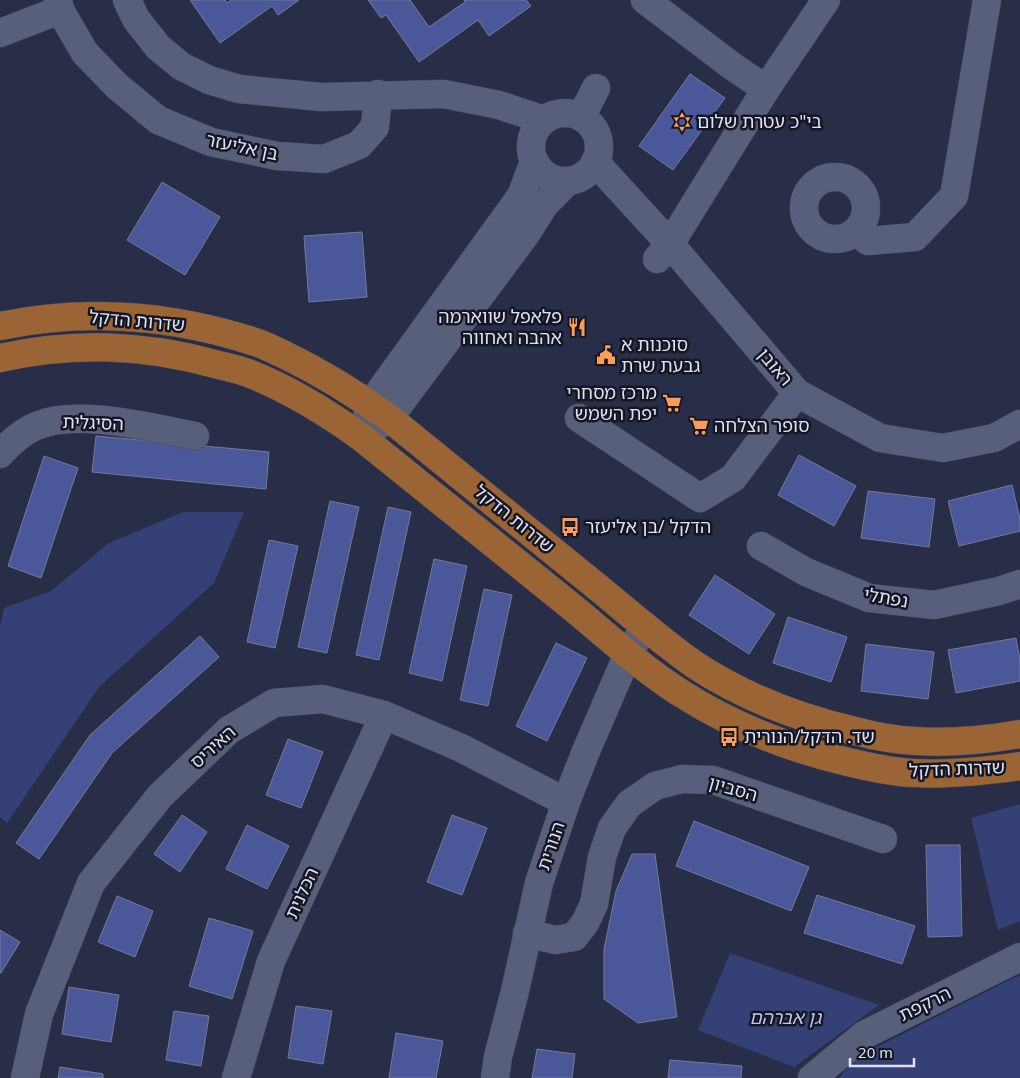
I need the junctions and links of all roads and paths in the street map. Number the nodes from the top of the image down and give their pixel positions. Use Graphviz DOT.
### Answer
graph roads {
  1 [pos="127,0"];
  2 [pos="645,0"];
  3 [pos="826,0"];
  4 [pos="987,0"];
  5 [pos="59,5"];
  6 [pos="0,33"];
  7 [pos="596,88"];
  8 [pos="766,89"];
  9 [pos="378,94"];
  10 [pos="581,117"];
  11 [pos="544,120"];
  12 [pos="534,162"];
  13 [pos="594,162"];
  14 [pos="568,180"];
  15 [pos="856,231"];
  16 [pos="663,251"];
  17 [pos="0,326"];
  18 [pos="0,358"];
  19 [pos="797,393"];
  20 [pos="379,411"];
  21 [pos="579,418"];
  22 [pos="1020,424"];
  23 [pos="195,436"];
  24 [pos="361,437"];
  25 [pos="0,454"];
  26 [pos="761,546"];
  27 [pos="1020,584"];
  28 [pos="644,626"];
  29 [pos="628,654"];
  30 [pos="384,714"];
  31 [pos="1020,734"];
  32 [pos="1020,766"];
  33 [pos="566,802"];
  34 [pos="883,839"];
  35 [pos="527,933"];
  36 [pos="1020,957"];
  37 [pos="25,1078"];
  38 [pos="236,1078"];
  39 [pos="495,1078"];
  40 [pos="812,1078"];
  1 -- 9 [label="street"];
  2 -- 8 [label="street"];
  3 -- 8 [label="street"];
  4 -- 15 [label="street"];
  5 -- 6 [label="street, בן אליעזר"];
  5 -- 9 [label="street, בן אליעזר"];
  7 -- 10 [label="street"];
  8 -- 16 [label="street"];
  9 -- 11 [label="street"];
  10 -- 11 [label="street"];
  10 -- 13 [label="street"];
  11 -- 12 [label="street"];
  12 -- 14 [label="street"];
  12 -- 20 [label="street"];
  13 -- 14 [label="street"];
  13 -- 16 [label="street, ראובן"];
  14 -- 20 [label="street"];
  16 -- 19 [label="street, ראובן"];
  17 -- 20 [label="main road, שדרות הדקל"];
  18 -- 24 [label="main road, שדרות הדקל"];
  19 -- 21 [label="street"];
  19 -- 22 [label="street, ראובן"];
  20 -- 24 [label="street"];
  20 -- 28 [label="main road, שדרות הדקל"];
  23 -- 25 [label="street, הסיגלית"];
  24 -- 29 [label="main road, שדרות הדקל"];
  26 -- 27 [label="street, נפתלי"];
  28 -- 29 [label="street, הנורית"];
  28 -- 31 [label="main road, שדרות הדקל"];
  29 -- 32 [label="main road, שדרות הדקל"];
  29 -- 33 [label="street, הנורית"];
  30 -- 33 [label="street, האיריס"];
  30 -- 37 [label="street, האיריס"];
  30 -- 38 [label="street, הכלנית"];
  33 -- 35 [label="street, הנורית"];
  34 -- 35 [label="street, הסביון"];
  35 -- 39 [label="street, הנורית"];
  36 -- 40 [label="street, הרקפת"];
}
